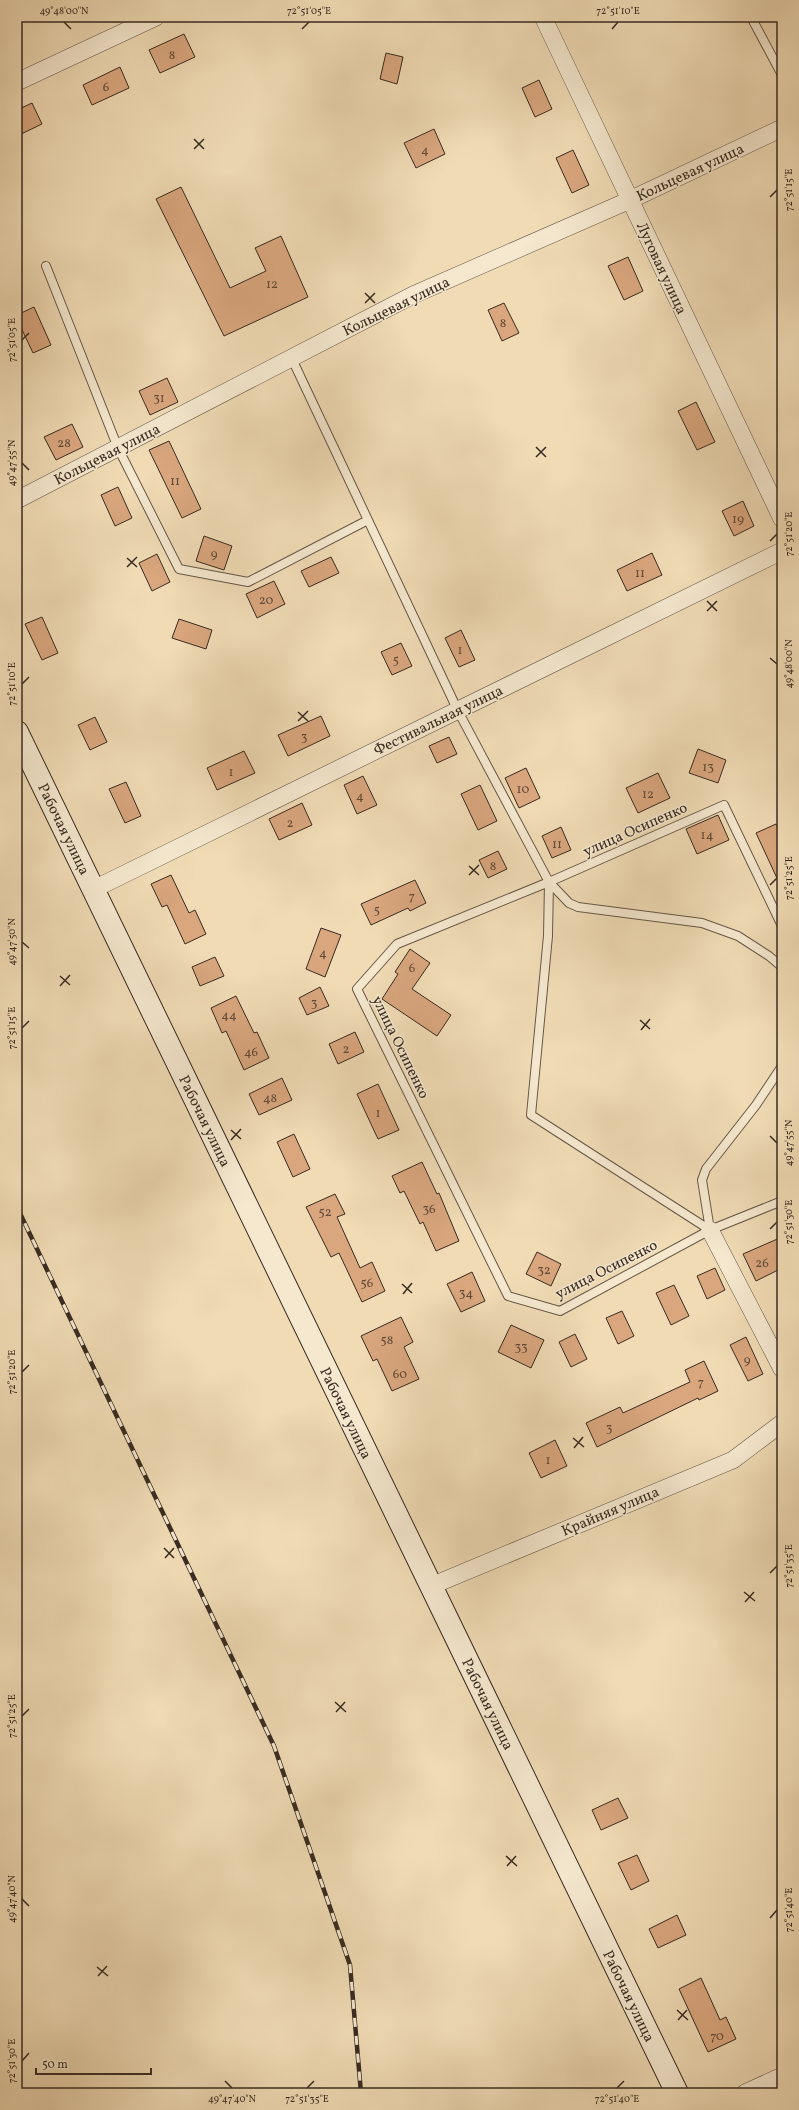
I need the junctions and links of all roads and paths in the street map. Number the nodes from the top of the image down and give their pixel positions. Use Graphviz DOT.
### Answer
graph roads {
  1 [pos="156,17"];
  2 [pos="543,17"];
  3 [pos="751,17"];
  4 [pos="124,24"];
  5 [pos="782,75"];
  6 [pos="17,82"];
  7 [pos="782,128"];
  8 [pos="630,200"];
  9 [pos="46,266"];
  10 [pos="292,359"];
  11 [pos="118,448"];
  12 [pos="17,500"];
  13 [pos="782,519"];
  14 [pos="368,520"];
  15 [pos="782,552"];
  16 [pos="458,711"];
  17 [pos="17,732"];
  18 [pos="549,882"];
  19 [pos="94,890"];
  20 [pos="782,926"];
  21 [pos="782,967"];
  22 [pos="782,1066"];
  23 [pos="782,1201"];
  24 [pos="710,1230"];
  25 [pos="782,1369"];
  26 [pos="782,1423"];
  27 [pos="431,1586"];
  28 [pos="782,2076"];
  29 [pos="676,2093"];
  30 [pos="745,2093"];
  1 -- 4 [label="street"];
  2 -- 8 [label="street, Луговая улица"];
  3 -- 5 [label="lane"];
  4 -- 6 [label="street"];
  7 -- 8 [label="street, Кольцевая улица"];
  8 -- 10 [label="street, Кольцевая улица"];
  8 -- 13 [label="street, Луговая улица"];
  9 -- 11 [label="lane"];
  10 -- 11 [label="street, Кольцевая улица"];
  10 -- 14 [label="lane"];
  11 -- 12 [label="street, Кольцевая улица"];
  11 -- 14 [label="lane"];
  14 -- 16 [label="lane"];
  15 -- 16 [label="street, Фестивальная улица"];
  16 -- 18 [label="lane"];
  16 -- 19 [label="street, Фестивальная улица"];
  17 -- 19 [label="main road, Рабочая улица"];
  18 -- 20 [label="lane, улица Осипенко"];
  18 -- 21 [label="lane"];
  18 -- 24 [label="lane"];
  18 -- 24 [label="lane, улица Осипенко"];
  19 -- 27 [label="main road, Рабочая улица"];
  22 -- 24 [label="lane"];
  23 -- 24 [label="lane, улица Осипенко"];
  24 -- 25 [label="street"];
  26 -- 27 [label="street, Крайняя улица"];
  27 -- 29 [label="main road, Рабочая улица"];
  28 -- 30 [label="street"];
}
